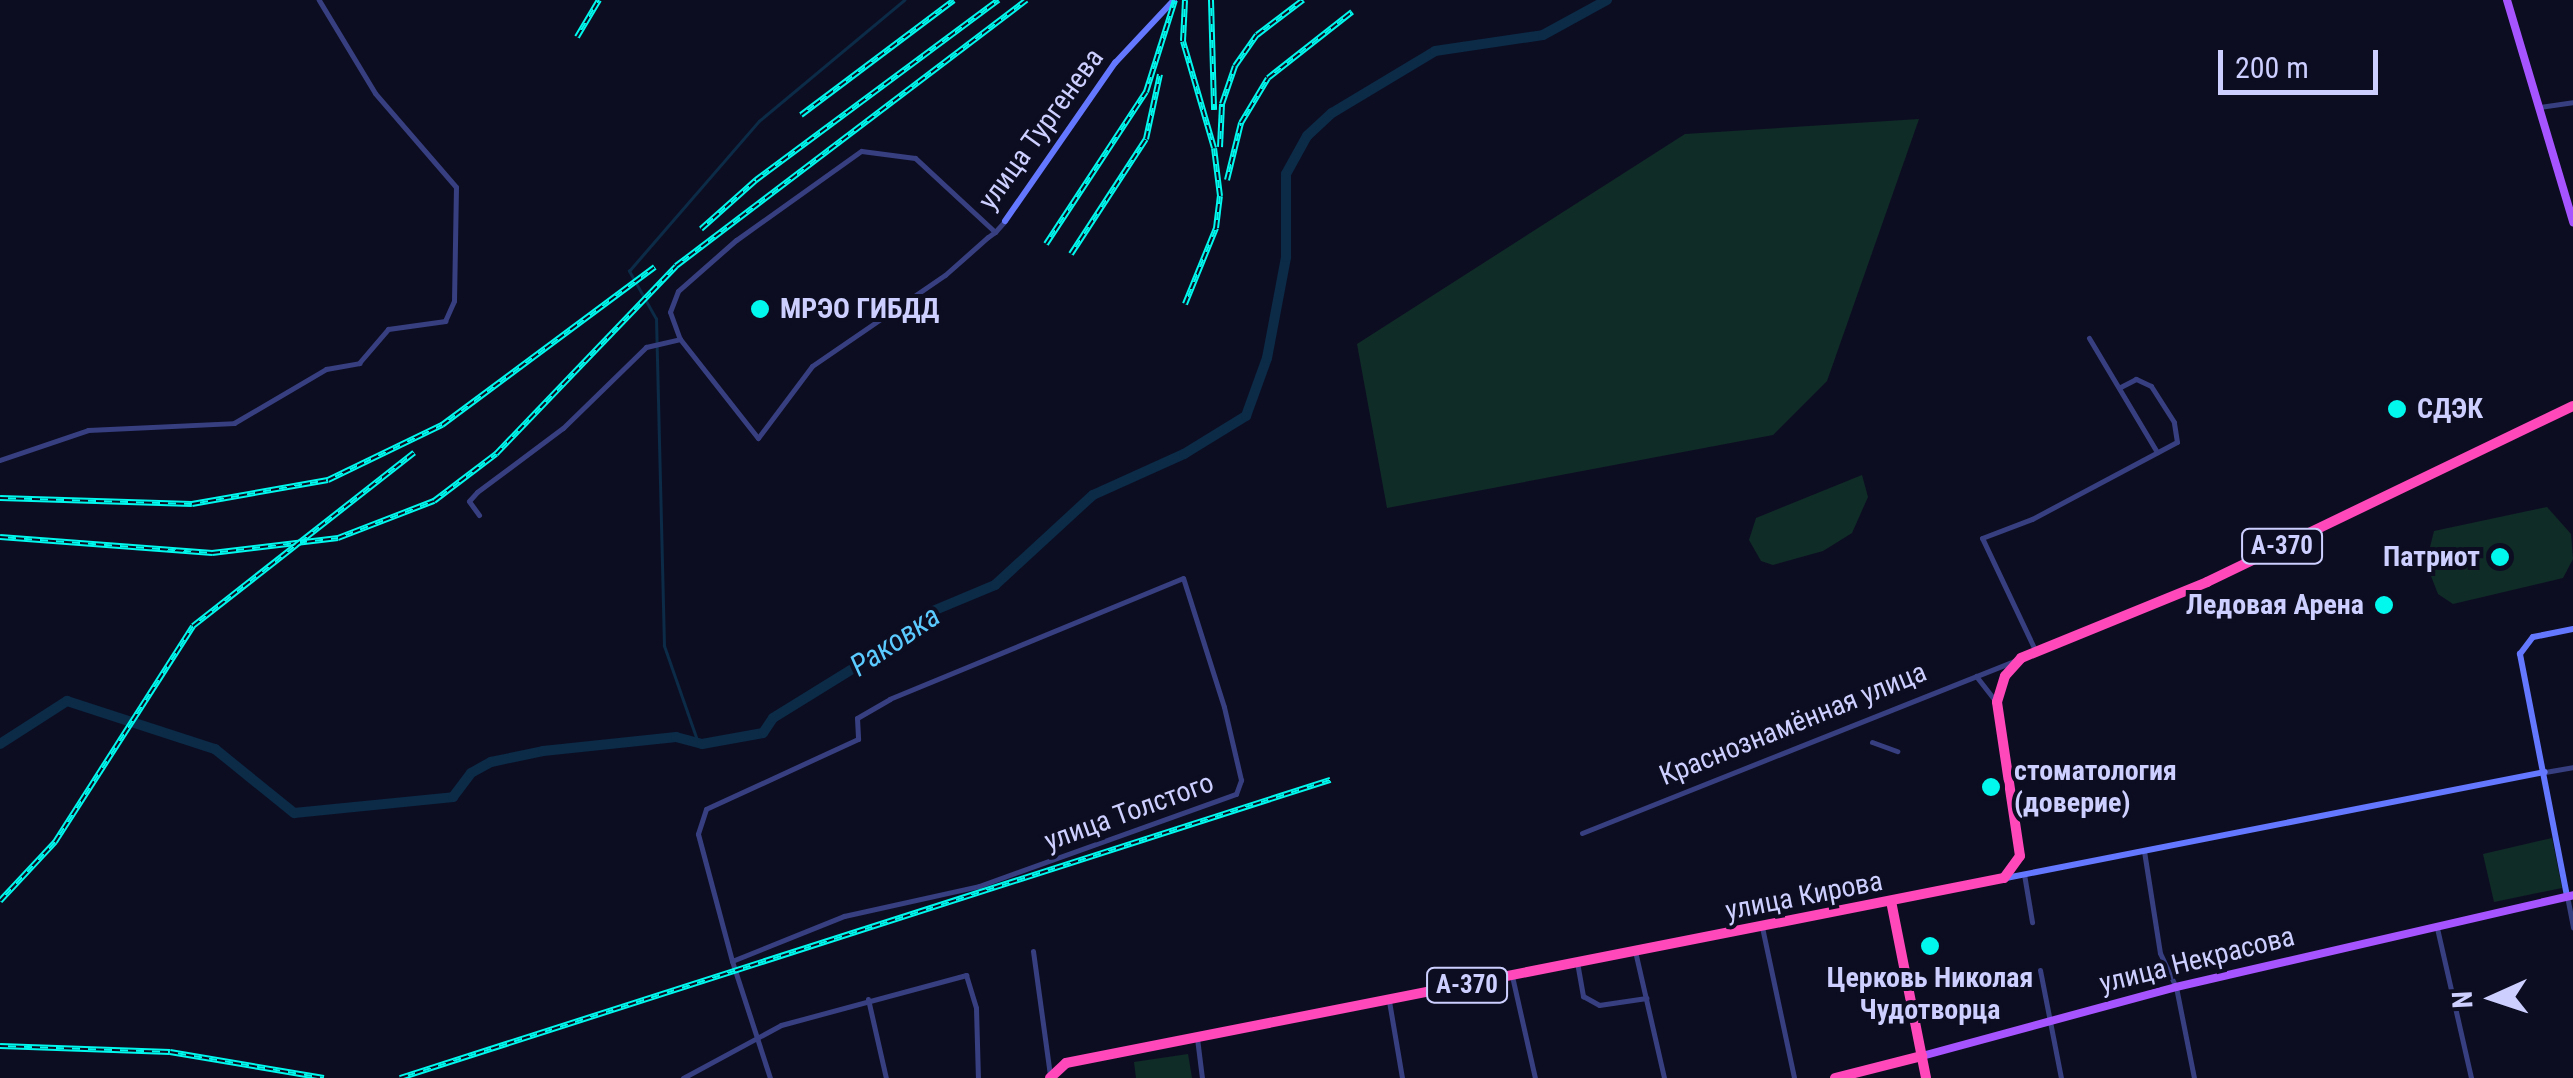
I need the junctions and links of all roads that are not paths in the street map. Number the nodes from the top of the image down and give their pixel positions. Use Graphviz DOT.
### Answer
graph roads {
  1 [pos="319,0"];
  2 [pos="1174,0"];
  3 [pos="2507,0"];
  4 [pos="2573,102"];
  5 [pos="2539,108"];
  6 [pos="1004,221"];
  7 [pos="2573,222"];
  8 [pos="994,232"];
  9 [pos="2089,338"];
  10 [pos="680,339"];
  11 [pos="2120,388"];
  12 [pos="2573,403"];
  13 [pos="2157,452"];
  14 [pos="0,460"];
  15 [pos="479,515"];
  16 [pos="2573,629"];
  17 [pos="2036,652"];
  18 [pos="2022,658"];
  19 [pos="1976,676"];
  20 [pos="1996,702"];
  21 [pos="1872,742"];
  22 [pos="1896,751"];
  23 [pos="2573,767"];
  24 [pos="2545,772"];
  25 [pos="1582,833"];
  26 [pos="2144,851"];
  27 [pos="2020,856"];
  28 [pos="2024,874"];
  29 [pos="2004,878"];
  30 [pos="2570,896"];
  31 [pos="1891,901"];
  32 [pos="2032,922"];
  33 [pos="2573,926"];
  34 [pos="1762,928"];
  35 [pos="2436,928"];
  36 [pos="1033,951"];
  37 [pos="1636,951"];
  38 [pos="732,962"];
  39 [pos="1577,962"];
  40 [pos="2040,970"];
  41 [pos="1512,976"];
  42 [pos="2176,987"];
  43 [pos="868,998"];
  44 [pos="1646,998"];
  45 [pos="1389,1001"];
  46 [pos="2049,1021"];
  47 [pos="758,1035"];
  48 [pos="1197,1038"];
  49 [pos="1922,1056"];
  50 [pos="682,1078"];
  51 [pos="770,1078"];
  52 [pos="886,1078"];
  53 [pos="978,1078"];
  54 [pos="1050,1078"];
  55 [pos="1202,1078"];
  56 [pos="1402,1078"];
  57 [pos="1535,1078"];
  58 [pos="1664,1078"];
  59 [pos="1794,1078"];
  60 [pos="1835,1078"];
  61 [pos="1926,1078"];
  62 [pos="2061,1078"];
  63 [pos="2194,1078"];
  64 [pos="2471,1078"];
  1 -- 14 [label="street"];
  2 -- 6 [label="street, улица Тургенева"];
  3 -- 5 [label="main road"];
  4 -- 5 [label="street"];
  5 -- 7 [label="main road"];
  6 -- 8 [label="street, улица Тургенева"];
  8 -- 10 [label="street, улица Тургенева"];
  8 -- 10 [label="street"];
  9 -- 11 [label="street"];
  10 -- 15 [label="street"];
  11 -- 13 [label="street"];
  11 -- 13 [label="street"];
  12 -- 17 [label="highway, Краснознамённая улица / А-370"];
  13 -- 17 [label="street"];
  16 -- 24 [label="street"];
  17 -- 18 [label="highway, Краснознамённая улица / А-370"];
  18 -- 19 [label="street, Краснознамённая улица"];
  18 -- 20 [label="highway, Краснознамённая улица / А-370"];
  19 -- 20 [label="street"];
  19 -- 25 [label="street, Краснознамённая улица"];
  20 -- 27 [label="highway"];
  21 -- 22 [label="street"];
  23 -- 24 [label="street, улица Кирова"];
  24 -- 26 [label="street, улица Кирова"];
  24 -- 30 [label="street"];
  26 -- 28 [label="street, улица Кирова"];
  26 -- 42 [label="street"];
  27 -- 28 [label="street"];
  27 -- 29 [label="highway"];
  28 -- 29 [label="street, улица Кирова"];
  28 -- 32 [label="street"];
  29 -- 31 [label="highway, улица Кирова / А-370"];
  30 -- 33 [label="street"];
  30 -- 35 [label="main road, улица Некрасова"];
  31 -- 34 [label="highway, улица Кирова / А-370"];
  31 -- 49 [label="highway"];
  34 -- 37 [label="highway, улица Кирова / А-370"];
  34 -- 59 [label="street"];
  35 -- 42 [label="main road, улица Некрасова"];
  35 -- 64 [label="street"];
  36 -- 54 [label="street"];
  37 -- 39 [label="highway, улица Кирова / А-370"];
  37 -- 44 [label="street"];
  38 -- 38 [label="street, улица Толстого"];
  38 -- 47 [label="street"];
  39 -- 41 [label="highway, улица Кирова / А-370"];
  39 -- 44 [label="street"];
  40 -- 46 [label="street"];
  41 -- 45 [label="highway, улица Кирова / А-370"];
  41 -- 57 [label="street"];
  42 -- 46 [label="main road, улица Некрасова"];
  42 -- 63 [label="street"];
  43 -- 47 [label="street"];
  43 -- 52 [label="street"];
  43 -- 53 [label="street"];
  44 -- 58 [label="street"];
  45 -- 48 [label="highway, улица Кирова / А-370"];
  45 -- 56 [label="street"];
  46 -- 49 [label="main road, улица Некрасова"];
  46 -- 62 [label="street"];
  47 -- 50 [label="street"];
  47 -- 51 [label="street"];
  48 -- 54 [label="highway, улица Кирова / А-370"];
  48 -- 55 [label="street"];
  49 -- 60 [label="highway, улица Некрасова"];
  49 -- 61 [label="highway"];
}
